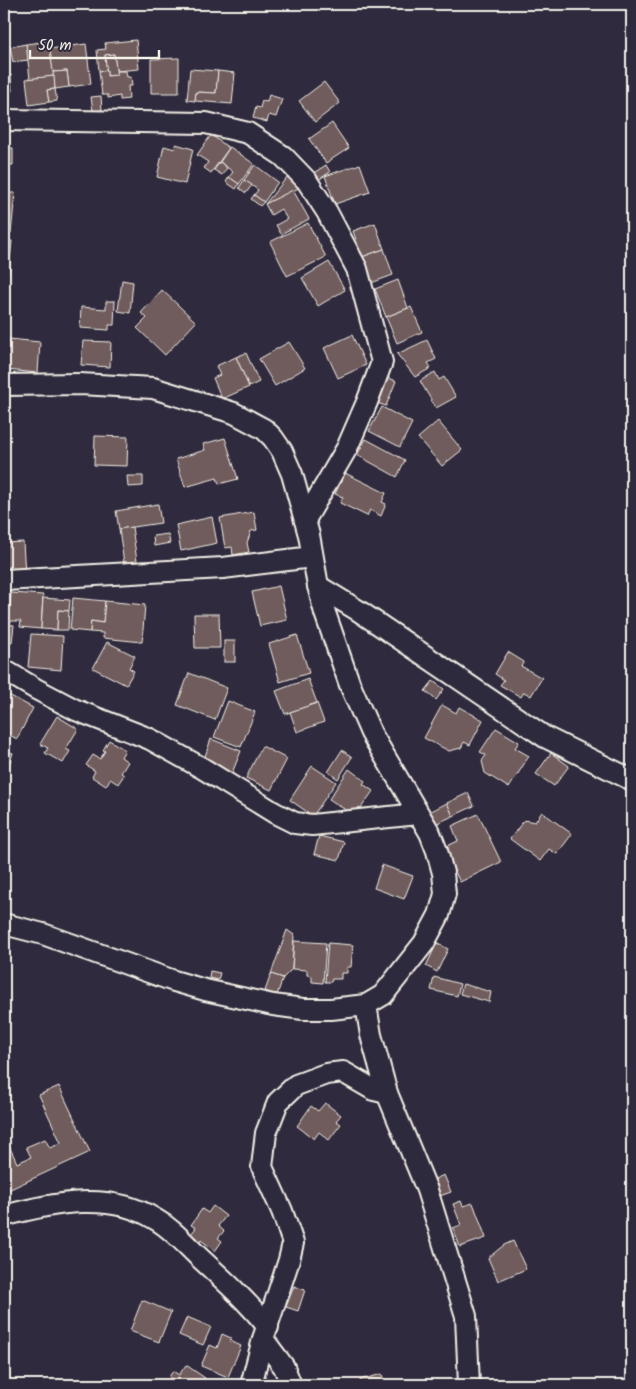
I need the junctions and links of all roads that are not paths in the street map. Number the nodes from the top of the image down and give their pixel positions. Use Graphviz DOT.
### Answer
graph roads {
  1 [pos="4,120"];
  2 [pos="4,385"];
  3 [pos="305,520"];
  4 [pos="312,557"];
  5 [pos="4,580"];
  6 [pos="318,586"];
  7 [pos="4,670"];
  8 [pos="632,780"];
  9 [pos="418,814"];
  10 [pos="4,924"];
  11 [pos="366,1005"];
  12 [pos="387,1093"];
  13 [pos="4,1216"];
  14 [pos="265,1333"];
  15 [pos="251,1385"];
  16 [pos="291,1385"];
  17 [pos="469,1385"];
  1 -- 3 [label="street"];
  2 -- 3 [label="street"];
  3 -- 4 [label="street"];
  4 -- 5 [label="street"];
  4 -- 6 [label="street"];
  6 -- 8 [label="street"];
  6 -- 9 [label="street"];
  7 -- 9 [label="street"];
  9 -- 11 [label="street"];
  10 -- 11 [label="street"];
  11 -- 12 [label="street"];
  12 -- 14 [label="street"];
  12 -- 17 [label="street"];
  13 -- 14 [label="street"];
  14 -- 15 [label="street"];
  14 -- 16 [label="street"];
}
